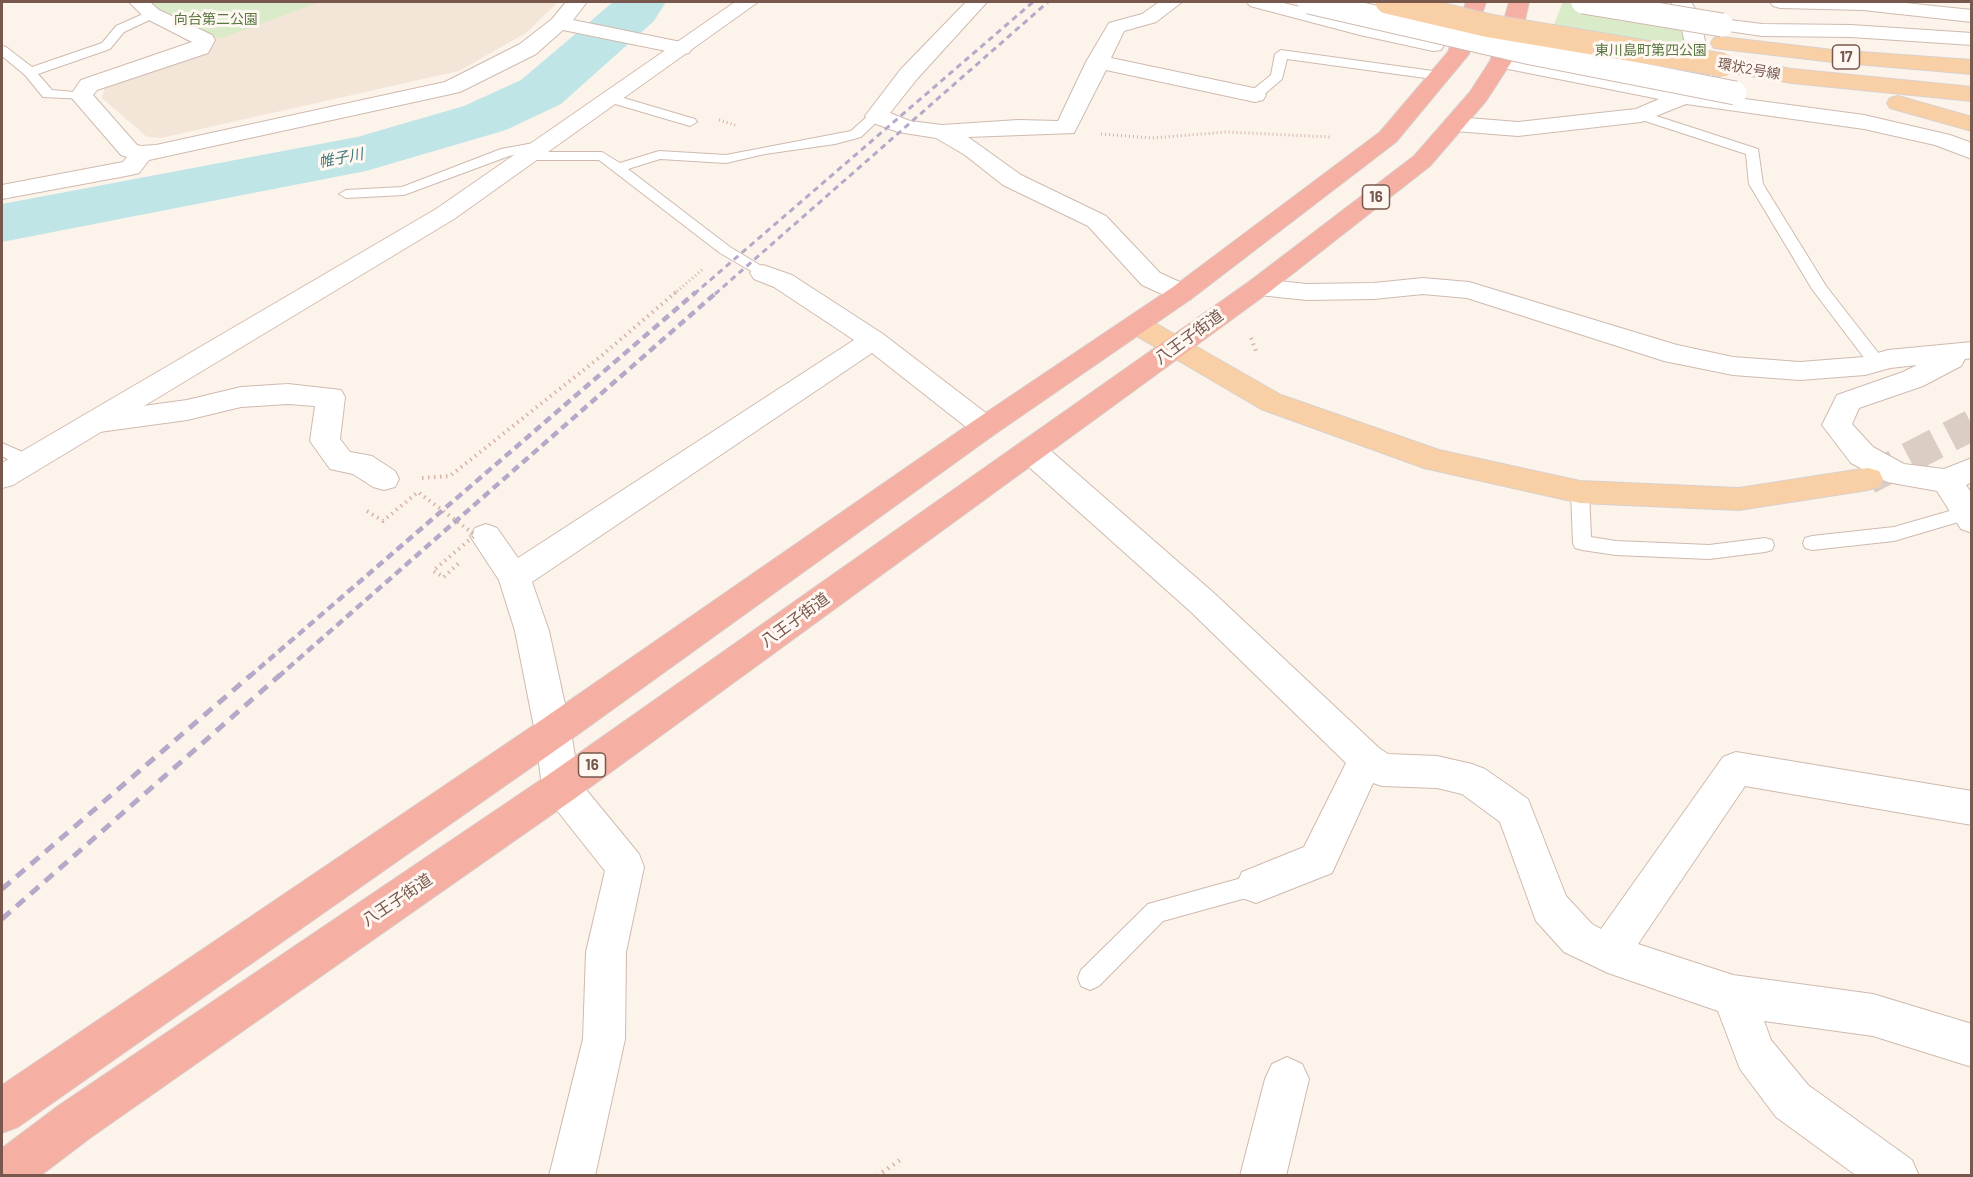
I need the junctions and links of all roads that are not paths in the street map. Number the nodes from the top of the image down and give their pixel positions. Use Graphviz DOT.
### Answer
graph roads {
  1 [pos="577,2"];
  2 [pos="748,2"];
  3 [pos="977,2"];
  4 [pos="1172,2"];
  5 [pos="1257,2"];
  6 [pos="1345,2"];
  7 [pos="1387,2"];
  8 [pos="1476,2"];
  9 [pos="1487,2"];
  10 [pos="1519,2"];
  11 [pos="1682,2"];
  12 [pos="1780,2"];
  13 [pos="1846,3"];
  14 [pos="1317,7"];
  15 [pos="146,8"];
  16 [pos="1579,10"];
  17 [pos="1541,12"];
  18 [pos="1971,16"];
  19 [pos="1745,22"];
  20 [pos="569,25"];
  21 [pos="1851,31"];
  22 [pos="1432,37"];
  23 [pos="1971,39"];
  24 [pos="1722,44"];
  25 [pos="669,45"];
  26 [pos="2,50"];
  27 [pos="1097,62"];
  28 [pos="1501,62"];
  29 [pos="1971,67"];
  30 [pos="30,72"];
  31 [pos="1440,76"];
  32 [pos="1792,76"];
  33 [pos="1735,93"];
  34 [pos="1255,94"];
  35 [pos="1971,94"];
  36 [pos="81,96"];
  37 [pos="1683,97"];
  38 [pos="609,98"];
  39 [pos="436,107"];
  40 [pos="1641,115"];
  41 [pos="876,116"];
  42 [pos="690,122"];
  43 [pos="1455,124"];
  44 [pos="1971,124"];
  45 [pos="942,132"];
  46 [pos="1942,140"];
  47 [pos="1971,143"];
  48 [pos="534,151"];
  49 [pos="1971,152"];
  50 [pos="136,161"];
  51 [pos="617,168"];
  52 [pos="2,192"];
  53 [pos="346,194"];
  54 [pos="763,273"];
  55 [pos="1259,287"];
  56 [pos="1182,293"];
  57 [pos="1138,325"];
  58 [pos="873,340"];
  59 [pos="1177,346"];
  60 [pos="1969,349"];
  61 [pos="1877,363"];
  62 [pos="92,423"];
  63 [pos="985,427"];
  64 [pos="2,449"];
  65 [pos="1032,451"];
  66 [pos="28,462"];
  67 [pos="1959,475"];
  68 [pos="2,477"];
  69 [pos="384,479"];
  70 [pos="1868,479"];
  71 [pos="1580,492"];
  72 [pos="1969,517"];
  73 [pos="486,536"];
  74 [pos="1812,543"];
  75 [pos="1765,545"];
  76 [pos="514,578"];
  77 [pos="553,732"];
  78 [pos="1366,759"];
  79 [pos="561,787"];
  80 [pos="1971,808"];
  81 [pos="1256,885"];
  82 [pos="1608,953"];
  83 [pos="1090,978"];
  84 [pos="1733,996"];
  85 [pos="1971,1046"];
  86 [pos="1287,1079"];
  87 [pos="2,1111"];
  88 [pos="2,1176"];
  89 [pos="572,1176"];
  90 [pos="1263,1176"];
  91 [pos="1896,1176"];
  1 -- 20 [label="street"];
  2 -- 25 [label="street"];
  3 -- 41 [label="street"];
  4 -- 27 [label="street"];
  5 -- 14 [label="street"];
  6 -- 22 [label="street, bridge"];
  7 -- 24 [label="main road, 環状2号線 / 17, bridge"];
  8 -- 31 [label="highway, 16"];
  9 -- 17 [label="main road"];
  10 -- 28 [label="highway, 八王子街道 / 16"];
  11 -- 37 [label="street"];
  12 -- 13 [label="street"];
  13 -- 18 [label="street"];
  14 -- 22 [label="street, bridge"];
  14 -- 22 [label="street"];
  15 -- 30 [label="lane"];
  15 -- 36 [label="street"];
  16 -- 24 [label="main road, 環状2号線 / 17"];
  19 -- 21 [label="street"];
  20 -- 25 [label="street"];
  20 -- 50 [label="street"];
  21 -- 23 [label="street"];
  21 -- 24 [label="street"];
  22 -- 33 [label="street, bridge"];
  24 -- 29 [label="main road, 環状2号線 / 17"];
  24 -- 32 [label="main road, 環状2号線 / 17"];
  25 -- 38 [label="street"];
  26 -- 30 [label="lane"];
  27 -- 34 [label="street"];
  27 -- 45 [label="street"];
  28 -- 37 [label="street"];
  28 -- 43 [label="highway, 八王子街道 / 16"];
  30 -- 36 [label="lane"];
  31 -- 34 [label="lane"];
  31 -- 56 [label="highway, 16"];
  32 -- 35 [label="main road, 環状2号線 / 17"];
  32 -- 44 [label="main road"];
  36 -- 50 [label="street"];
  37 -- 40 [label="street"];
  37 -- 46 [label="street"];
  38 -- 42 [label="lane"];
  38 -- 48 [label="street"];
  39 -- 50 [label="street"];
  40 -- 43 [label="street"];
  40 -- 61 [label="lane"];
  41 -- 45 [label="street"];
  41 -- 51 [label="lane"];
  43 -- 55 [label="highway, 八王子街道 / 16"];
  45 -- 56 [label="street"];
  46 -- 47 [label="street"];
  46 -- 49 [label="street"];
  48 -- 51 [label="lane"];
  48 -- 53 [label="lane"];
  48 -- 62 [label="street"];
  50 -- 52 [label="street"];
  51 -- 54 [label="lane"];
  54 -- 58 [label="street"];
  55 -- 59 [label="highway, 八王子街道 / 16"];
  55 -- 61 [label="street"];
  56 -- 57 [label="highway, 16"];
  57 -- 59 [label="main road"];
  57 -- 63 [label="highway, 16"];
  58 -- 63 [label="street"];
  58 -- 76 [label="street"];
  59 -- 65 [label="highway, 八王子街道 / 16"];
  59 -- 71 [label="main road"];
  60 -- 61 [label="street"];
  60 -- 67 [label="street"];
  62 -- 66 [label="street"];
  62 -- 69 [label="street"];
  63 -- 77 [label="highway, 16"];
  64 -- 66 [label="lane"];
  65 -- 78 [label="street"];
  65 -- 79 [label="highway, 八王子街道 / 16"];
  66 -- 68 [label="street"];
  67 -- 72 [label="street"];
  70 -- 71 [label="main road"];
  71 -- 75 [label="lane"];
  72 -- 74 [label="lane"];
  73 -- 76 [label="street"];
  76 -- 77 [label="street"];
  77 -- 79 [label="street"];
  77 -- 87 [label="highway, 16"];
  78 -- 81 [label="street"];
  78 -- 82 [label="street"];
  79 -- 88 [label="highway, 八王子街道 / 16"];
  79 -- 89 [label="street"];
  80 -- 82 [label="street"];
  81 -- 83 [label="lane"];
  82 -- 84 [label="street"];
  84 -- 85 [label="street"];
  84 -- 91 [label="street"];
  86 -- 90 [label="street"];
}
